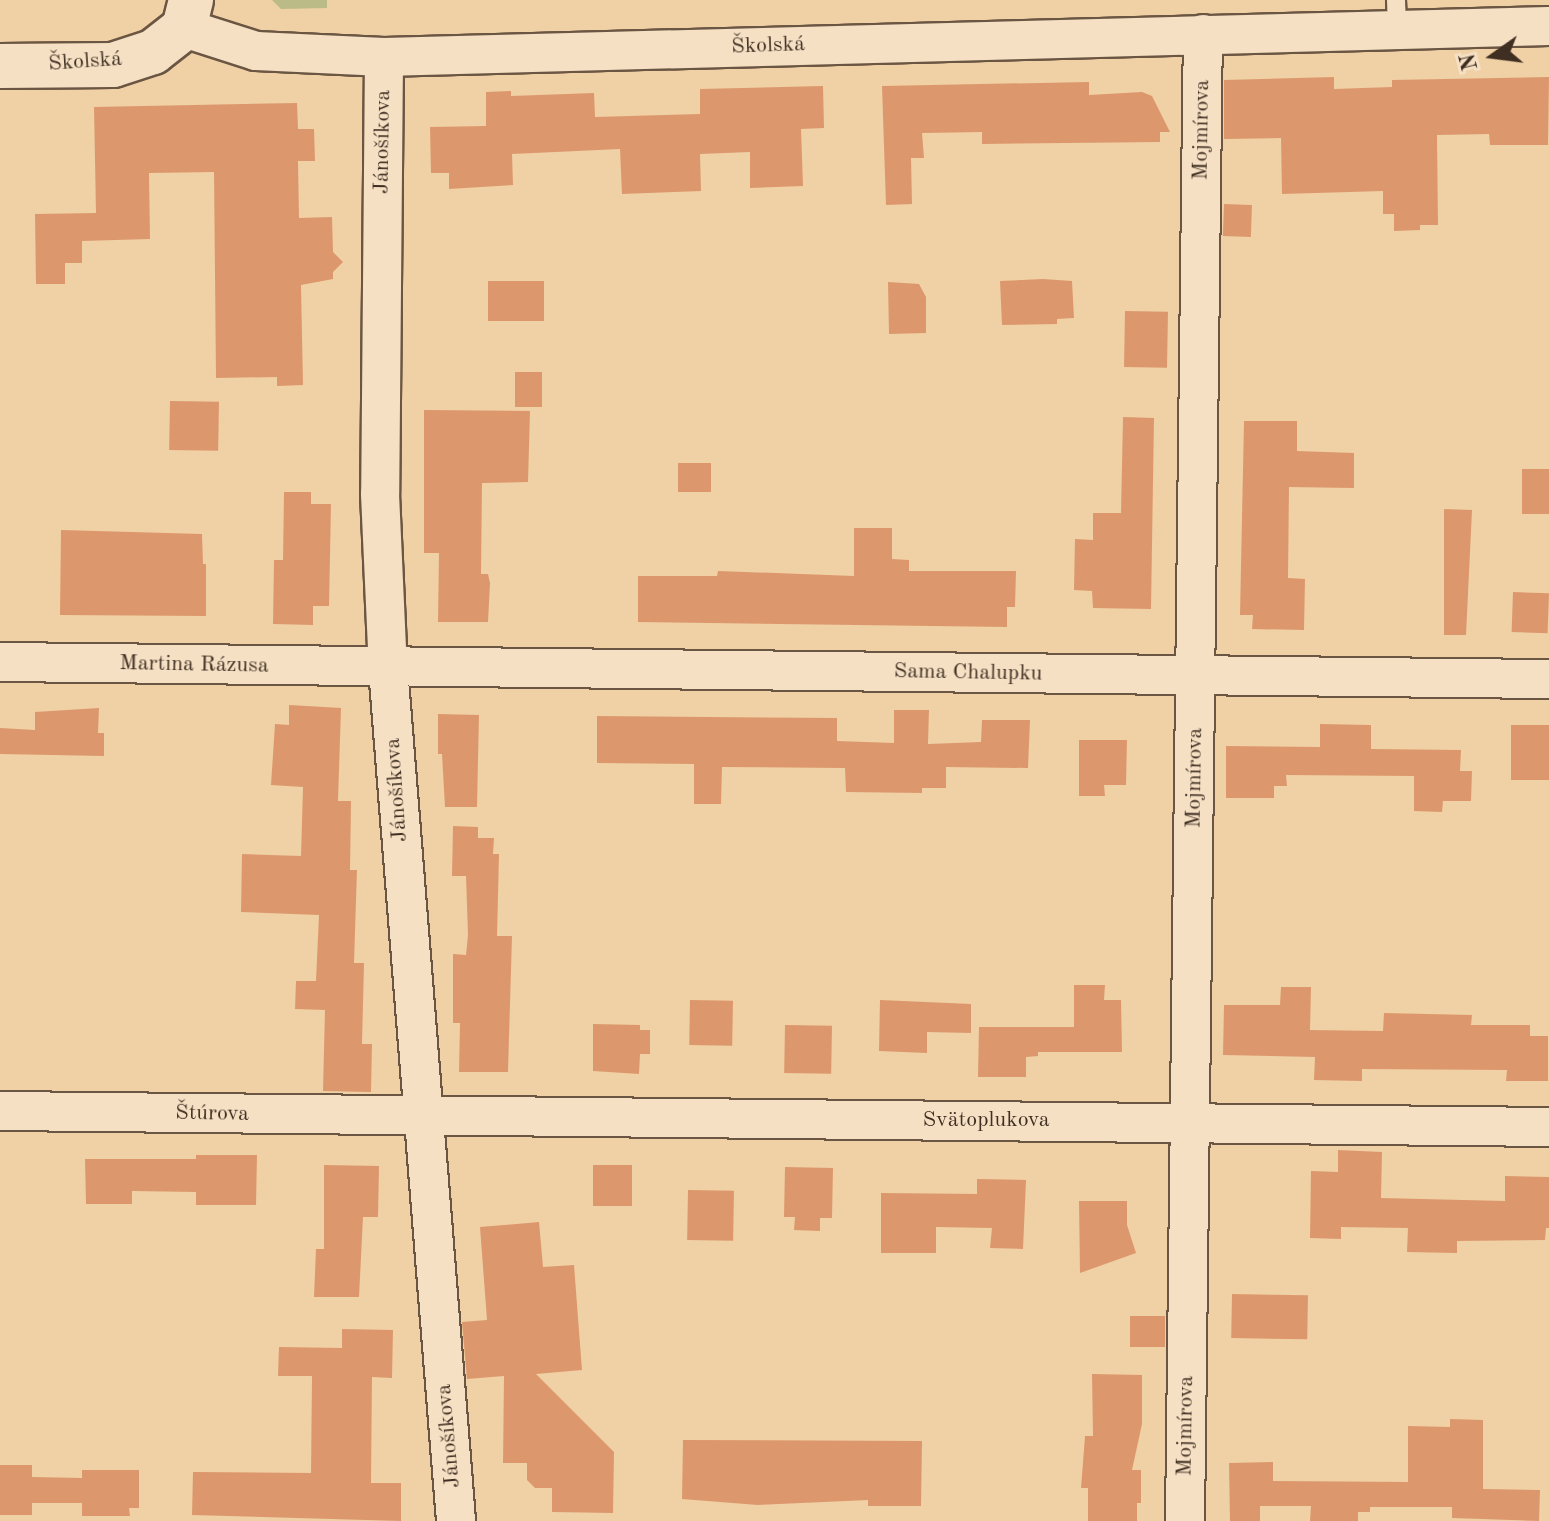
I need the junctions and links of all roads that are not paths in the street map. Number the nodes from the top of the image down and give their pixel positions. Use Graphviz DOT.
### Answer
graph roads {
  1 [pos="188,14"];
  2 [pos="1396,15"];
  3 [pos="1549,26"];
  4 [pos="1203,34"];
  5 [pos="384,57"];
  6 [pos="0,66"];
  7 [pos="0,662"];
  8 [pos="388,668"];
  9 [pos="1197,676"];
  10 [pos="1549,679"];
  11 [pos="0,1111"];
  12 [pos="423,1117"];
  13 [pos="1190,1123"];
  14 [pos="1549,1127"];
  15 [pos="456,1521"];
  16 [pos="1185,1521"];
  1 -- 5 [label="street, Školská"];
  1 -- 6 [label="street, Školská"];
  2 -- 3 [label="street, Školská"];
  2 -- 4 [label="street, Školská"];
  4 -- 5 [label="street, Školská"];
  4 -- 9 [label="street, Mojmírova"];
  5 -- 8 [label="street, Jánošíkova"];
  7 -- 8 [label="street, Martina Rázusa"];
  8 -- 9 [label="street, Sama Chalupku"];
  8 -- 12 [label="street, Jánošíkova"];
  9 -- 10 [label="street, Sama Chalupku"];
  9 -- 13 [label="street, Mojmírova"];
  11 -- 12 [label="street, Štúrova"];
  12 -- 13 [label="street, Svätoplukova"];
  12 -- 15 [label="street, Jánošíkova"];
  13 -- 14 [label="street, Svätoplukova"];
  13 -- 16 [label="street, Mojmírova"];
}
